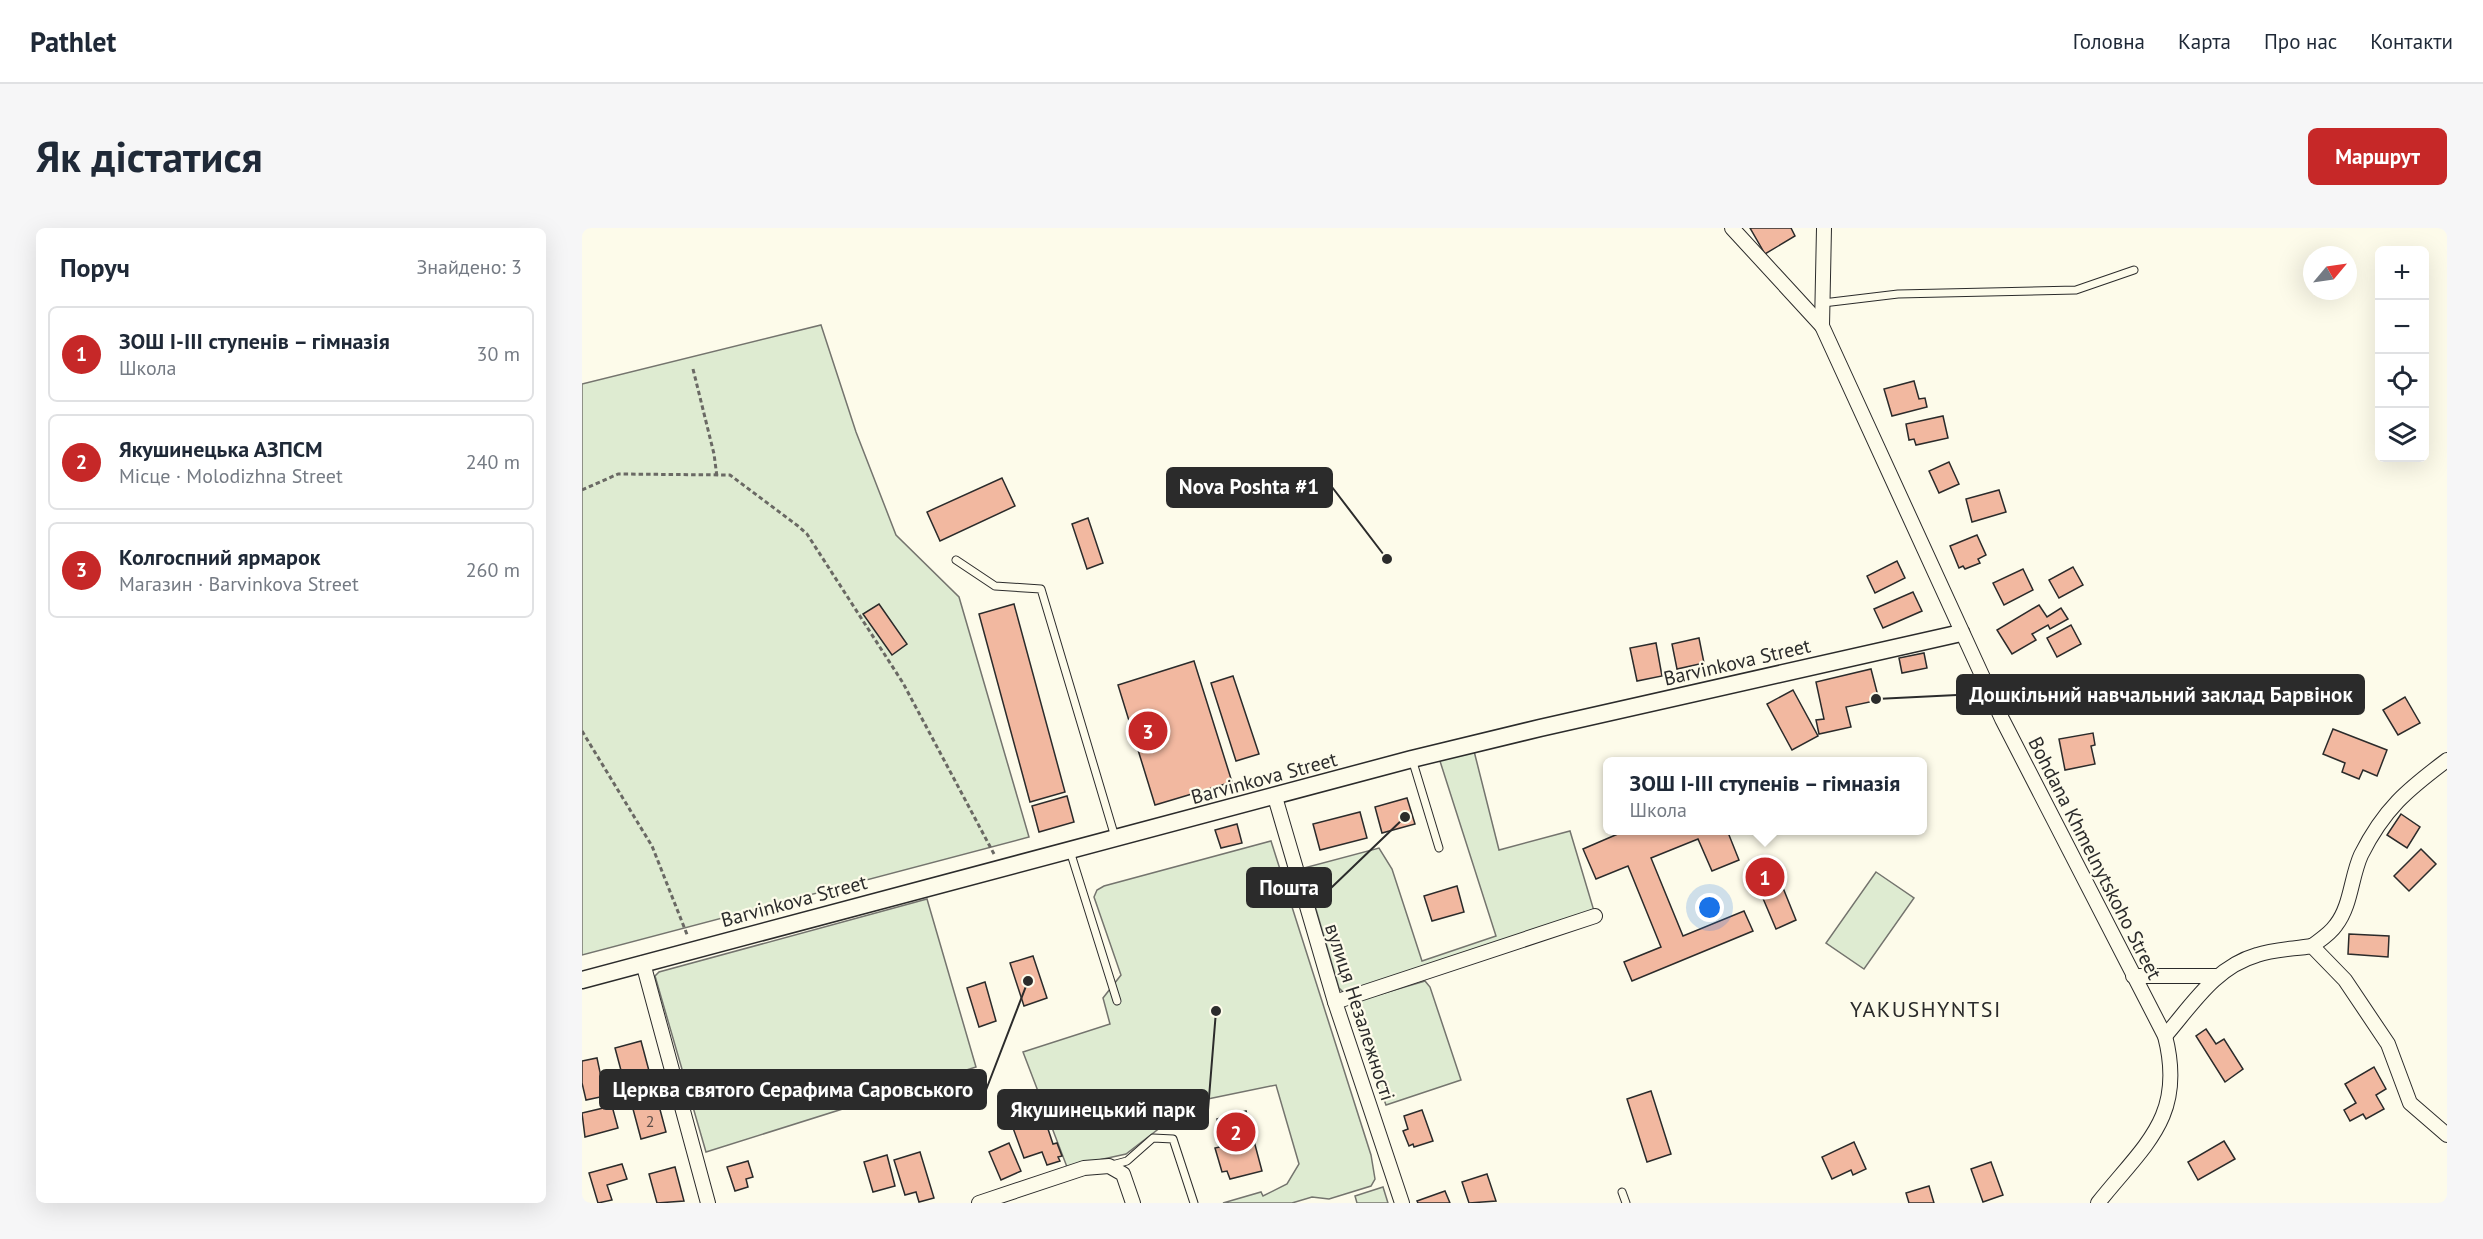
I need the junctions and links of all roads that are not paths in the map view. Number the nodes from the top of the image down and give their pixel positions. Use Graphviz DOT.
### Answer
graph roads {
  1 [pos="1732,228"];
  2 [pos="1824,228"];
  3 [pos="2134,270"];
  4 [pos="1823,303"];
  5 [pos="1822,326"];
  6 [pos="956,560"];
  7 [pos="1961,633"];
  8 [pos="1412,759"];
  9 [pos="2447,760"];
  10 [pos="1275,797"];
  11 [pos="1116,839"];
  12 [pos="1439,848"];
  13 [pos="1071,851"];
  14 [pos="1595,916"];
  15 [pos="2312,946"];
  16 [pos="643,963"];
  17 [pos="2133,976"];
  18 [pos="2216,976"];
  19 [pos="582,980"];
  20 [pos="1118,1001"];
  21 [pos="1335,1002"];
  22 [pos="2165,1036"];
  23 [pos="2447,1135"];
  24 [pos="1109,1166"];
  25 [pos="1622,1192"];
  26 [pos="708,1203"];
  27 [pos="979,1203"];
  28 [pos="1133,1203"];
  29 [pos="1194,1203"];
  30 [pos="1402,1203"];
  31 [pos="1626,1203"];
  32 [pos="2098,1203"];
  1 -- 5 [label="street, Bohdana Khmelnytskoho Street"];
  2 -- 4 [label="street, Bohdana Khmelnytskoho Street"];
  3 -- 4 [label="lane"];
  4 -- 5 [label="street, Bohdana Khmelnytskoho Street"];
  5 -- 7 [label="street, Bohdana Khmelnytskoho Street"];
  6 -- 11 [label="lane"];
  7 -- 8 [label="street, Barvinkova Street"];
  7 -- 17 [label="street, Bohdana Khmelnytskoho Street"];
  8 -- 10 [label="street, Barvinkova Street"];
  8 -- 12 [label="lane"];
  9 -- 15 [label="street"];
  10 -- 11 [label="street, Barvinkova Street"];
  10 -- 21 [label="street, вулиця Незалежності"];
  11 -- 13 [label="street, Barvinkova Street"];
  13 -- 16 [label="street, Barvinkova Street"];
  13 -- 20 [label="lane"];
  14 -- 21 [label="street"];
  15 -- 18 [label="street"];
  15 -- 23 [label="street"];
  16 -- 19 [label="street, Barvinkova Street"];
  16 -- 26 [label="street"];
  17 -- 18 [label="street"];
  17 -- 22 [label="street, Bohdana Khmelnytskoho Street"];
  18 -- 22 [label="street"];
  21 -- 30 [label="street, вулиця Незалежності"];
  22 -- 32 [label="street, Bohdana Khmelnytskoho Street"];
  24 -- 27 [label="street"];
  24 -- 28 [label="street"];
  24 -- 29 [label="lane"];
  25 -- 31 [label="lane"];
}
